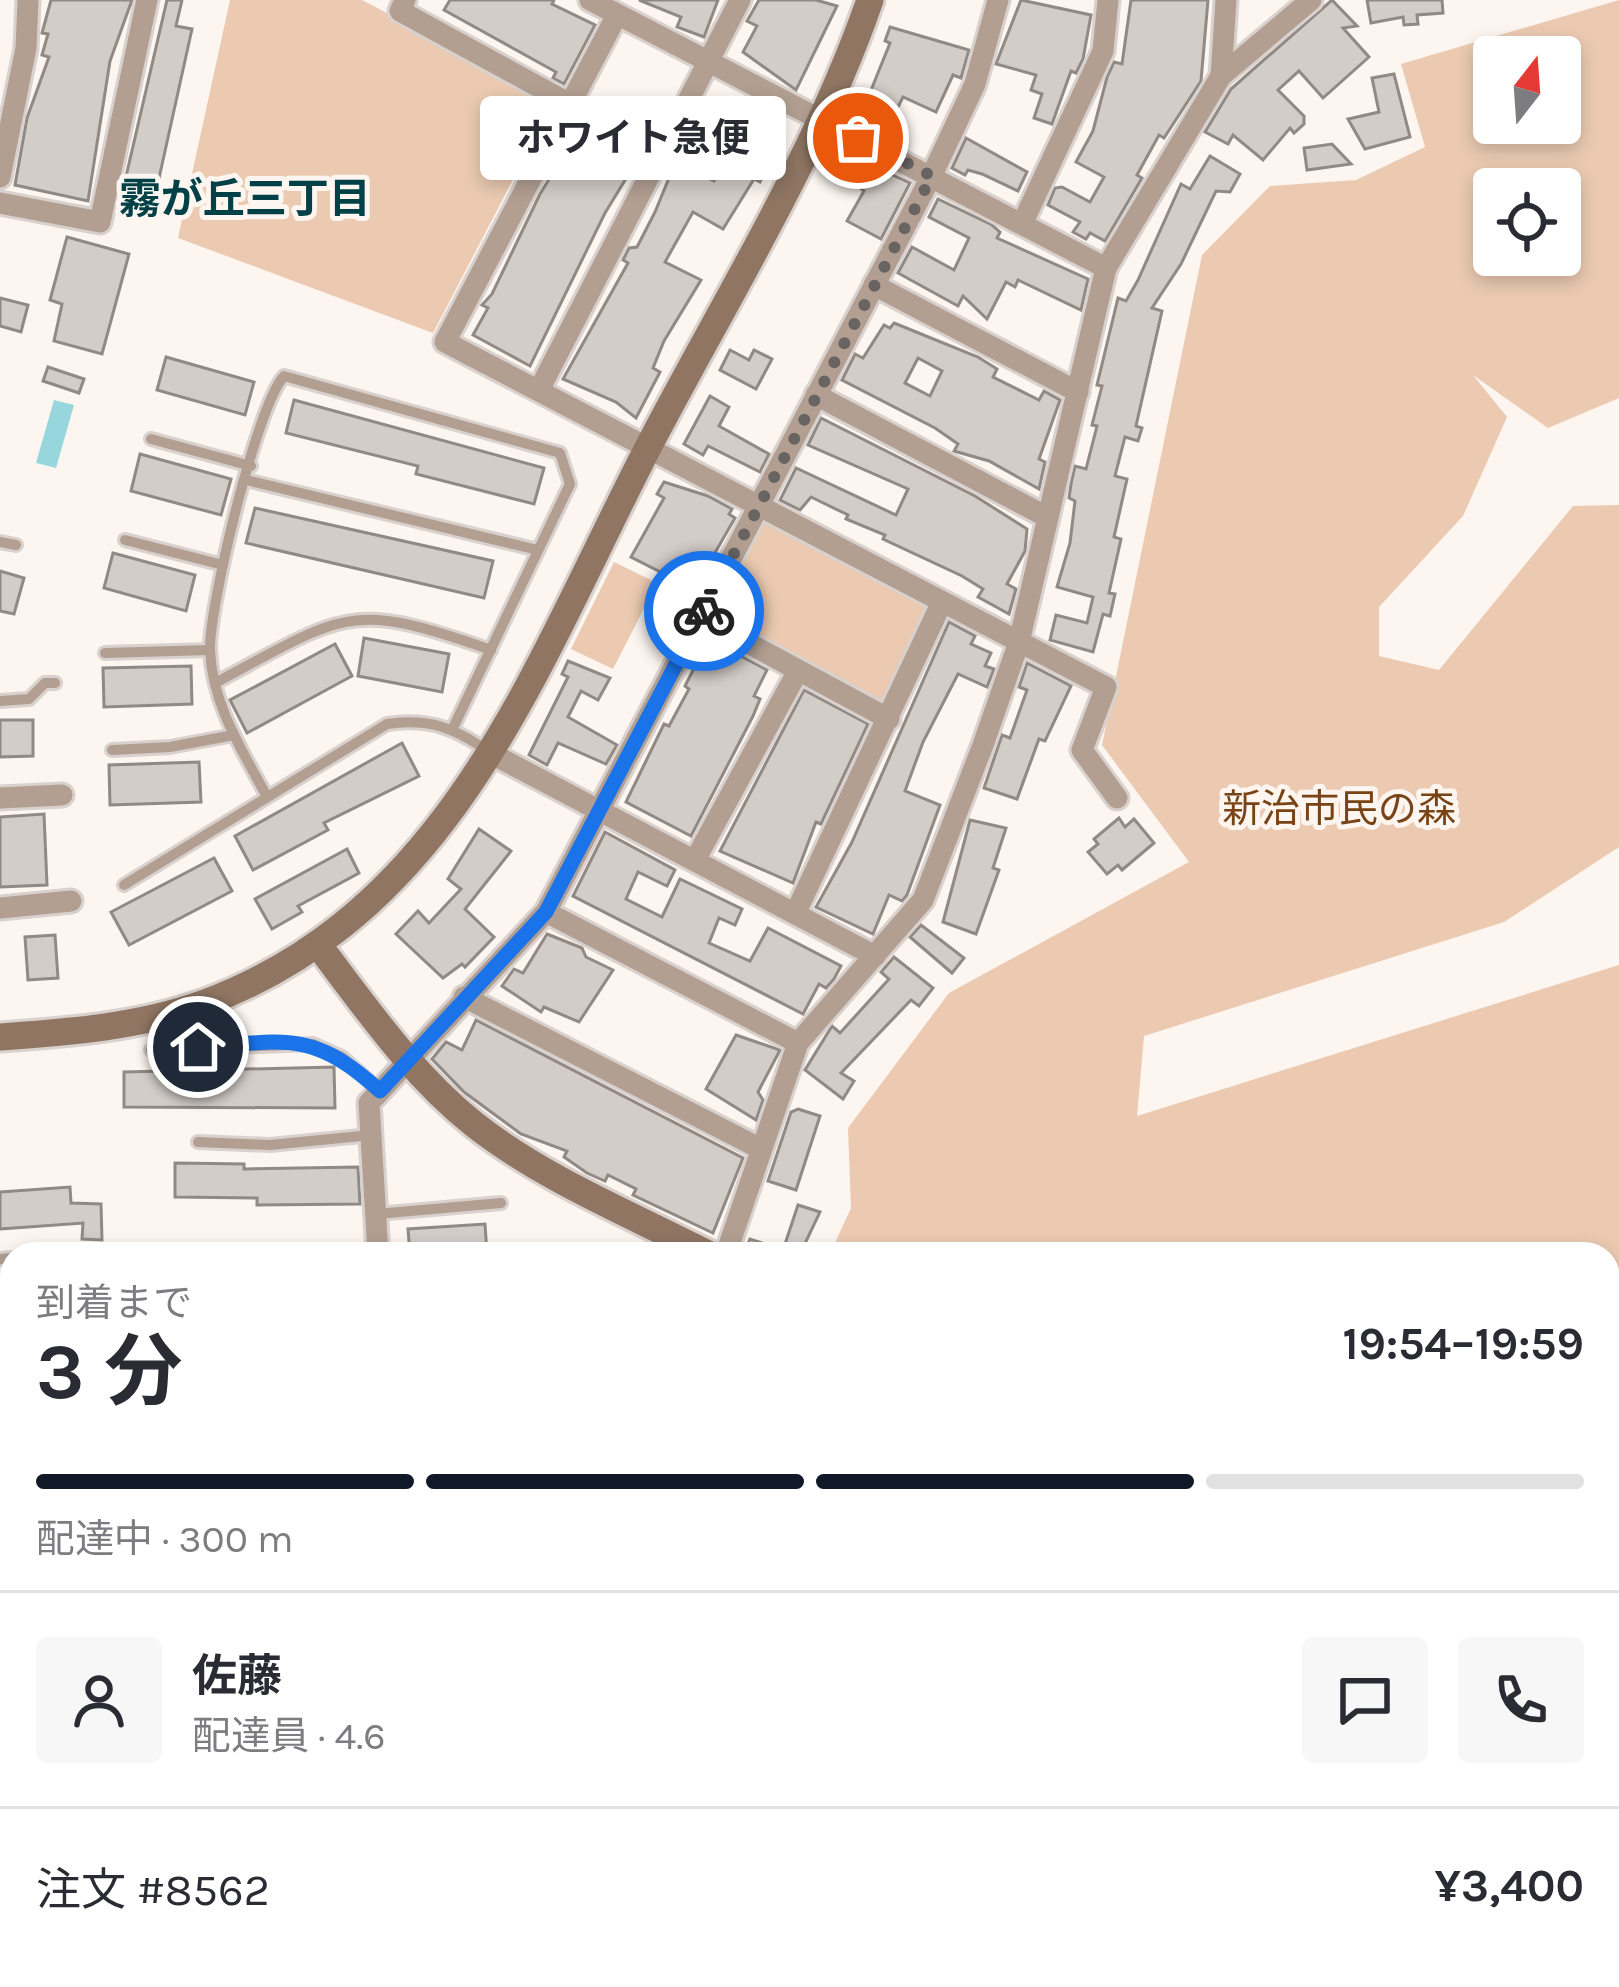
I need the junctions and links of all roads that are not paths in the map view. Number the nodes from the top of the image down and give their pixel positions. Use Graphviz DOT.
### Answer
graph roads {
  1 [pos="28,0"];
  2 [pos="147,0"];
  3 [pos="405,0"];
  4 [pos="590,0"];
  5 [pos="740,0"];
  6 [pos="870,0"];
  7 [pos="998,0"];
  8 [pos="1108,0"];
  9 [pos="1226,0"];
  10 [pos="1310,0"];
  11 [pos="617,15"];
  12 [pos="711,61"];
  13 [pos="1221,76"];
  14 [pos="568,103"];
  15 [pos="821,119"];
  16 [pos="932,176"];
  17 [pos="0,177"];
  18 [pos="0,203"];
  19 [pos="1022,224"];
  20 [pos="1106,268"];
  21 [pos="874,285"];
  22 [pos="539,390"];
  23 [pos="1078,392"];
  24 [pos="816,395"];
  25 [pos="152,440"];
  26 [pos="649,447"];
  27 [pos="251,466"];
  28 [pos="246,480"];
  29 [pos="759,505"];
  30 [pos="1047,517"];
  31 [pos="125,540"];
  32 [pos="0,542"];
  33 [pos="16,545"];
  34 [pos="538,550"];
  35 [pos="223,565"];
  36 [pos="942,602"];
  37 [pos="700,617"];
  38 [pos="1019,642"];
  39 [pos="210,650"];
  40 [pos="491,650"];
  41 [pos="105,653"];
  42 [pos="798,670"];
  43 [pos="217,682"];
  44 [pos="56,683"];
  45 [pos="0,701"];
  46 [pos="889,719"];
  47 [pos="454,728"];
  48 [pos="234,735"];
  49 [pos="112,750"];
  50 [pos="492,754"];
  51 [pos="62,795"];
  52 [pos="266,796"];
  53 [pos="0,798"];
  54 [pos="1117,799"];
  55 [pos="602,810"];
  56 [pos="695,860"];
  57 [pos="124,885"];
  58 [pos="71,901"];
  59 [pos="0,908"];
  60 [pos="546,912"];
  61 [pos="796,912"];
  62 [pos="319,946"];
  63 [pos="875,956"];
  64 [pos="464,997"];
  65 [pos="0,1037"];
  66 [pos="798,1043"];
  67 [pos="151,1050"];
  68 [pos="406,1060"];
  69 [pos="380,1091"];
  70 [pos="371,1135"];
  71 [pos="198,1142"];
  72 [pos="761,1149"];
  73 [pos="501,1203"];
  74 [pos="377,1214"];
  75 [pos="378,1242"];
  76 [pos="685,1242"];
  77 [pos="730,1242"];
  1 -- 17 [label="street"];
  2 -- 18 [label="street"];
  3 -- 14 [label="street"];
  4 -- 11 [label="street"];
  5 -- 12 [label="street"];
  6 -- 15 [label="street"];
  7 -- 16 [label="street"];
  8 -- 19 [label="street"];
  9 -- 13 [label="street"];
  10 -- 13 [label="street"];
  11 -- 12 [label="street"];
  11 -- 14 [label="street"];
  12 -- 15 [label="street"];
  12 -- 22 [label="street"];
  13 -- 20 [label="street"];
  14 -- 22 [label="street"];
  15 -- 16 [label="street"];
  15 -- 26 [label="street"];
  16 -- 19 [label="street"];
  16 -- 21 [label="street"];
  19 -- 20 [label="street"];
  20 -- 23 [label="street"];
  21 -- 23 [label="street"];
  21 -- 24 [label="street"];
  22 -- 26 [label="street"];
  23 -- 30 [label="street"];
  24 -- 29 [label="street"];
  24 -- 30 [label="street"];
  25 -- 27 [label="lane"];
  26 -- 29 [label="street"];
  26 -- 50 [label="street"];
  27 -- 28 [label="lane"];
  27 -- 34 [label="lane"];
  28 -- 34 [label="lane"];
  28 -- 35 [label="lane"];
  29 -- 36 [label="street"];
  29 -- 37 [label="street"];
  30 -- 38 [label="street"];
  31 -- 35 [label="lane"];
  32 -- 33 [label="lane"];
  34 -- 40 [label="lane"];
  35 -- 39 [label="lane"];
  36 -- 38 [label="street"];
  36 -- 46 [label="street"];
  37 -- 42 [label="street"];
  37 -- 55 [label="street"];
  38 -- 54 [label="street"];
  38 -- 63 [label="street"];
  39 -- 41 [label="lane"];
  39 -- 43 [label="lane"];
  40 -- 43 [label="lane"];
  40 -- 47 [label="lane"];
  42 -- 46 [label="street"];
  42 -- 56 [label="street"];
  43 -- 48 [label="lane"];
  44 -- 45 [label="lane"];
  46 -- 61 [label="street"];
  47 -- 50 [label="lane"];
  47 -- 52 [label="lane"];
  48 -- 49 [label="lane"];
  48 -- 52 [label="lane"];
  50 -- 55 [label="street"];
  50 -- 62 [label="street"];
  51 -- 53 [label="street"];
  52 -- 57 [label="lane"];
  55 -- 56 [label="street"];
  55 -- 60 [label="street"];
  56 -- 61 [label="street"];
  58 -- 59 [label="street"];
  60 -- 64 [label="street"];
  60 -- 66 [label="street"];
  61 -- 63 [label="street"];
  62 -- 65 [label="street"];
  62 -- 68 [label="street"];
  63 -- 66 [label="street"];
  64 -- 68 [label="street"];
  64 -- 72 [label="street"];
  66 -- 72 [label="street"];
  67 -- 69 [label="lane"];
  68 -- 69 [label="street"];
  68 -- 76 [label="street"];
  69 -- 70 [label="street"];
  70 -- 71 [label="lane"];
  70 -- 74 [label="street"];
  72 -- 77 [label="street"];
  73 -- 74 [label="lane"];
  74 -- 75 [label="street"];
}
